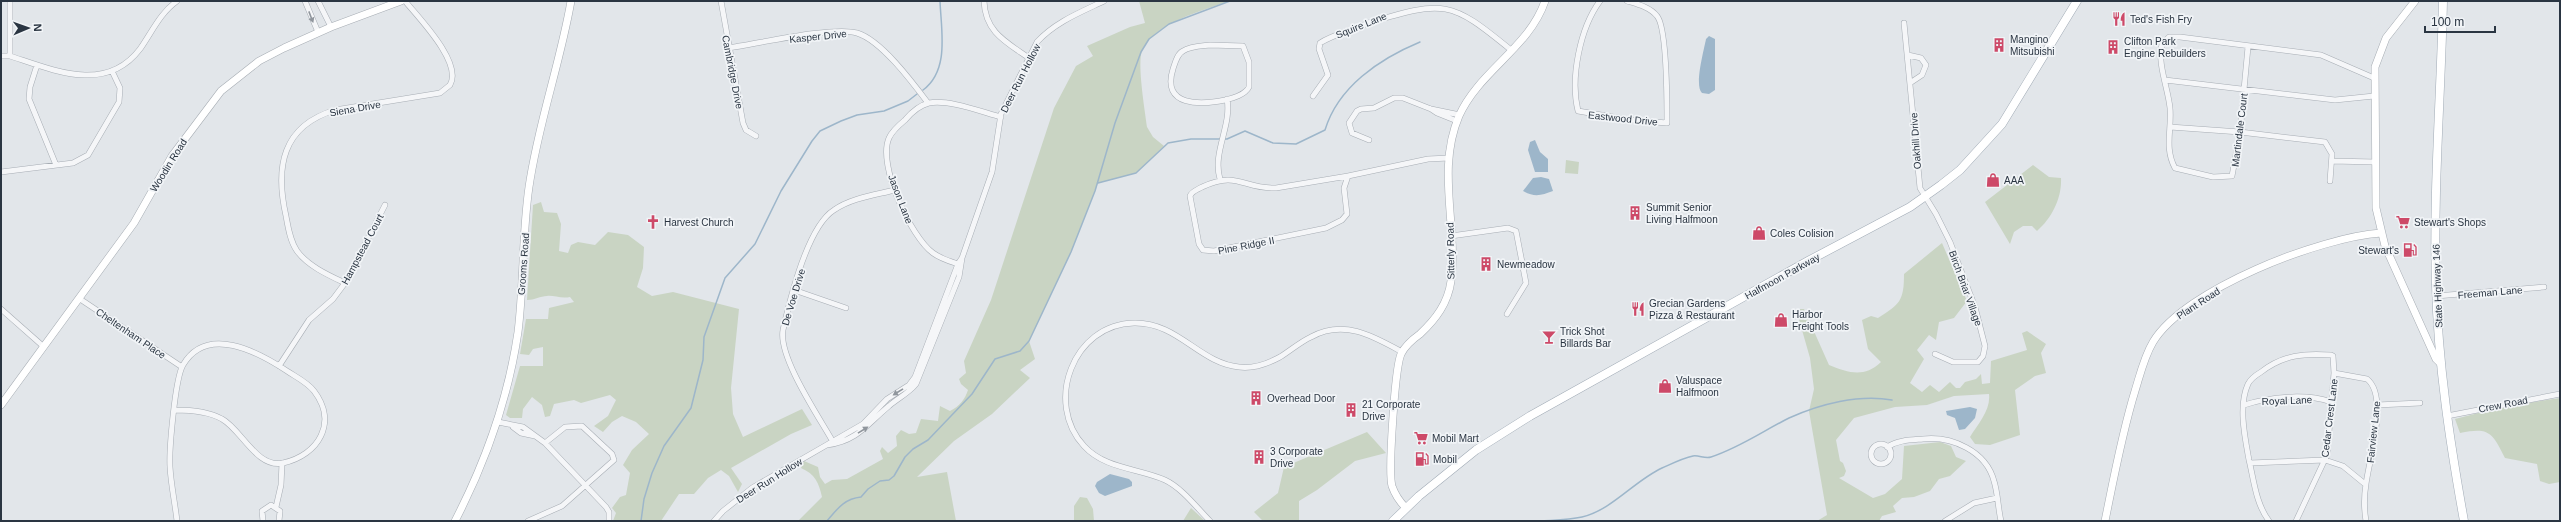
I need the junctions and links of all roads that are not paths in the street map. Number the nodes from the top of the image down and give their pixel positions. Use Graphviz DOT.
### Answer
graph roads {
  1 [pos="10,1"];
  2 [pos="177,1"];
  3 [pos="305,1"];
  4 [pos="318,1"];
  5 [pos="401,1"];
  6 [pos="405,1"];
  7 [pos="571,1"];
  8 [pos="721,1"];
  9 [pos="984,1"];
  10 [pos="1104,1"];
  11 [pos="1545,1"];
  12 [pos="1600,1"];
  13 [pos="1627,1"];
  14 [pos="2077,1"];
  15 [pos="2414,1"];
  16 [pos="2443,1"];
  17 [pos="1419,3"];
  18 [pos="1445,3"];
  19 [pos="1904,23"];
  20 [pos="331,27"];
  21 [pos="318,32"];
  22 [pos="2248,47"];
  23 [pos="728,48"];
  24 [pos="1511,50"];
  25 [pos="1908,55"];
  26 [pos="1,56"];
  27 [pos="10,56"];
  28 [pos="1029,58"];
  29 [pos="37,64"];
  30 [pos="112,71"];
  31 [pos="2374,78"];
  32 [pos="2166,80"];
  33 [pos="1910,83"];
  34 [pos="2244,89"];
  35 [pos="1313,96"];
  36 [pos="2374,96"];
  37 [pos="1228,99"];
  38 [pos="928,103"];
  39 [pos="1431,109"];
  40 [pos="1000,117"];
  41 [pos="1458,118"];
  42 [pos="2170,127"];
  43 [pos="2240,132"];
  44 [pos="756,136"];
  45 [pos="1369,140"];
  46 [pos="1449,158"];
  47 [pos="2332,161"];
  48 [pos="2375,162"];
  49 [pos="56,165"];
  50 [pos="1,172"];
  51 [pos="1348,176"];
  52 [pos="1220,179"];
  53 [pos="2330,181"];
  54 [pos="895,190"];
  55 [pos="1925,197"];
  56 [pos="385,205"];
  57 [pos="2381,234"];
  58 [pos="1451,236"];
  59 [pos="960,264"];
  60 [pos="344,283"];
  61 [pos="2544,287"];
  62 [pos="794,290"];
  63 [pos="2436,296"];
  64 [pos="80,300"];
  65 [pos="1,308"];
  66 [pos="846,308"];
  67 [pos="1507,314"];
  68 [pos="44,347"];
  69 [pos="1402,352"];
  70 [pos="1935,354"];
  71 [pos="2441,364"];
  72 [pos="279,366"];
  73 [pos="182,367"];
  74 [pos="2334,373"];
  75 [pos="2560,394"];
  76 [pos="2331,402"];
  77 [pos="2420,403"];
  78 [pos="1,405"];
  79 [pos="2244,405"];
  80 [pos="2377,405"];
  81 [pos="175,410"];
  82 [pos="2447,416"];
  83 [pos="498,422"];
  84 [pos="834,442"];
  85 [pos="545,443"];
  86 [pos="1888,447"];
  87 [pos="2325,460"];
  88 [pos="2250,463"];
  89 [pos="282,464"];
  90 [pos="2365,484"];
  91 [pos="586,486"];
  92 [pos="1997,498"];
  93 [pos="276,507"];
  94 [pos="1406,508"];
  95 [pos="177,521"];
  96 [pos="263,521"];
  97 [pos="279,521"];
  98 [pos="455,521"];
  99 [pos="528,521"];
  100 [pos="608,521"];
  101 [pos="714,521"];
  102 [pos="1210,521"];
  103 [pos="1393,521"];
  104 [pos="1945,521"];
  105 [pos="2001,521"];
  106 [pos="2105,521"];
  107 [pos="2269,521"];
  108 [pos="2296,521"];
  109 [pos="2366,521"];
  110 [pos="2464,521"];
  1 -- 27 [label="street"];
  2 -- 30 [label="street"];
  3 -- 21 [label="street, one-way"];
  4 -- 20 [label="street"];
  5 -- 20 [label="street, Woodin Road"];
  6 -- 60 [label="street, Siena Drive"];
  7 -- 83 [label="street, Grooms Road"];
  8 -- 23 [label="street, Cambridge Drive"];
  9 -- 28 [label="street"];
  10 -- 28 [label="street, Deer Run Hollow"];
  11 -- 24 [label="street, Sitterly Road"];
  12 -- 13 [label="street, Eastwood Drive"];
  14 -- 55 [label="main road, Halfmoon Parkway"];
  15 -- 31 [label="street"];
  16 -- 63 [label="main road, State Highway 146"];
  17 -- 35 [label="street, Squire Lane"];
  18 -- 24 [label="street"];
  19 -- 25 [label="street, Oakhill Drive"];
  20 -- 21 [label="street, Woodin Road"];
  21 -- 64 [label="street, Woodin Road"];
  22 -- 31 [label="street, Martindale Court"];
  22 -- 32 [label="street, Martindale Court"];
  22 -- 34 [label="street, Martindale Court"];
  23 -- 38 [label="street, Kasper Drive"];
  23 -- 44 [label="street, Cambridge Drive"];
  24 -- 41 [label="street, Sitterly Road"];
  25 -- 33 [label="street, Oakhill Drive"];
  25 -- 33 [label="street"];
  26 -- 27 [label="street"];
  27 -- 29 [label="street"];
  28 -- 40 [label="street, Deer Run Hollow"];
  29 -- 30 [label="street"];
  29 -- 49 [label="street"];
  30 -- 49 [label="street"];
  31 -- 36 [label="street"];
  32 -- 34 [label="street"];
  32 -- 42 [label="street, Martindale Court"];
  33 -- 55 [label="street, Oakhill Drive"];
  34 -- 36 [label="street"];
  34 -- 43 [label="street, Martindale Court"];
  36 -- 48 [label="street"];
  37 -- 37 [label="street"];
  37 -- 52 [label="street"];
  38 -- 40 [label="street"];
  38 -- 54 [label="street, Jason Lane"];
  39 -- 41 [label="street"];
  39 -- 41 [label="street"];
  39 -- 45 [label="street"];
  40 -- 59 [label="street, Deer Run Hollow"];
  41 -- 46 [label="street, Sitterly Road"];
  42 -- 43 [label="street"];
  42 -- 43 [label="street, Martindale Court"];
  43 -- 47 [label="street"];
  46 -- 51 [label="street"];
  46 -- 58 [label="street, Sitterly Road"];
  47 -- 48 [label="street"];
  47 -- 53 [label="street"];
  48 -- 57 [label="street"];
  49 -- 50 [label="street"];
  51 -- 52 [label="street"];
  51 -- 52 [label="street, Pine Ridge II"];
  54 -- 59 [label="street, Jason Lane"];
  54 -- 62 [label="street, De Voe Drive"];
  55 -- 70 [label="street, Birch Briar Village"];
  55 -- 94 [label="main road, Halfmoon Parkway"];
  56 -- 60 [label="street, Hampstead Court"];
  57 -- 71 [label="street"];
  57 -- 106 [label="street, Plant Road"];
  58 -- 67 [label="street"];
  58 -- 69 [label="street, Sitterly Road"];
  59 -- 84 [label="street, Deer Run Hollow"];
  60 -- 72 [label="street, Hampstead Court"];
  61 -- 63 [label="street, Freeman Lane"];
  62 -- 66 [label="street"];
  62 -- 84 [label="street, De Voe Drive"];
  63 -- 71 [label="main road, State Highway 146"];
  64 -- 68 [label="street, Woodin Road"];
  64 -- 73 [label="street, Cheltenham Place"];
  65 -- 68 [label="street"];
  68 -- 78 [label="street, Woodin Road"];
  69 -- 94 [label="street"];
  69 -- 102 [label="street"];
  71 -- 82 [label="main road, State Highway 146"];
  72 -- 73 [label="street"];
  72 -- 89 [label="street"];
  73 -- 81 [label="street"];
  74 -- 76 [label="street, Cedar Crest Lane"];
  74 -- 79 [label="street, Cedar Crest Lane"];
  74 -- 80 [label="street, Fairview Lane"];
  75 -- 82 [label="street, Crew Road"];
  76 -- 79 [label="street, Royal Lane"];
  76 -- 87 [label="street, Cedar Crest Lane"];
  77 -- 80 [label="street"];
  79 -- 88 [label="street"];
  80 -- 90 [label="street, Fairview Lane"];
  81 -- 89 [label="street"];
  81 -- 95 [label="street"];
  82 -- 110 [label="main road, State Highway 146"];
  83 -- 85 [label="street"];
  83 -- 98 [label="street, Grooms Road"];
  84 -- 101 [label="street, Deer Run Hollow"];
  85 -- 91 [label="street"];
  85 -- 91 [label="street"];
  86 -- 92 [label="street"];
  87 -- 88 [label="street"];
  87 -- 90 [label="street"];
  87 -- 108 [label="street, Cedar Crest Lane"];
  88 -- 107 [label="street"];
  89 -- 93 [label="street"];
  90 -- 109 [label="street, Fairview Lane"];
  91 -- 99 [label="street"];
  91 -- 100 [label="street"];
  92 -- 104 [label="street"];
  92 -- 105 [label="street"];
  93 -- 96 [label="street"];
  93 -- 97 [label="street"];
  94 -- 103 [label="main road, Halfmoon Parkway"];
}
